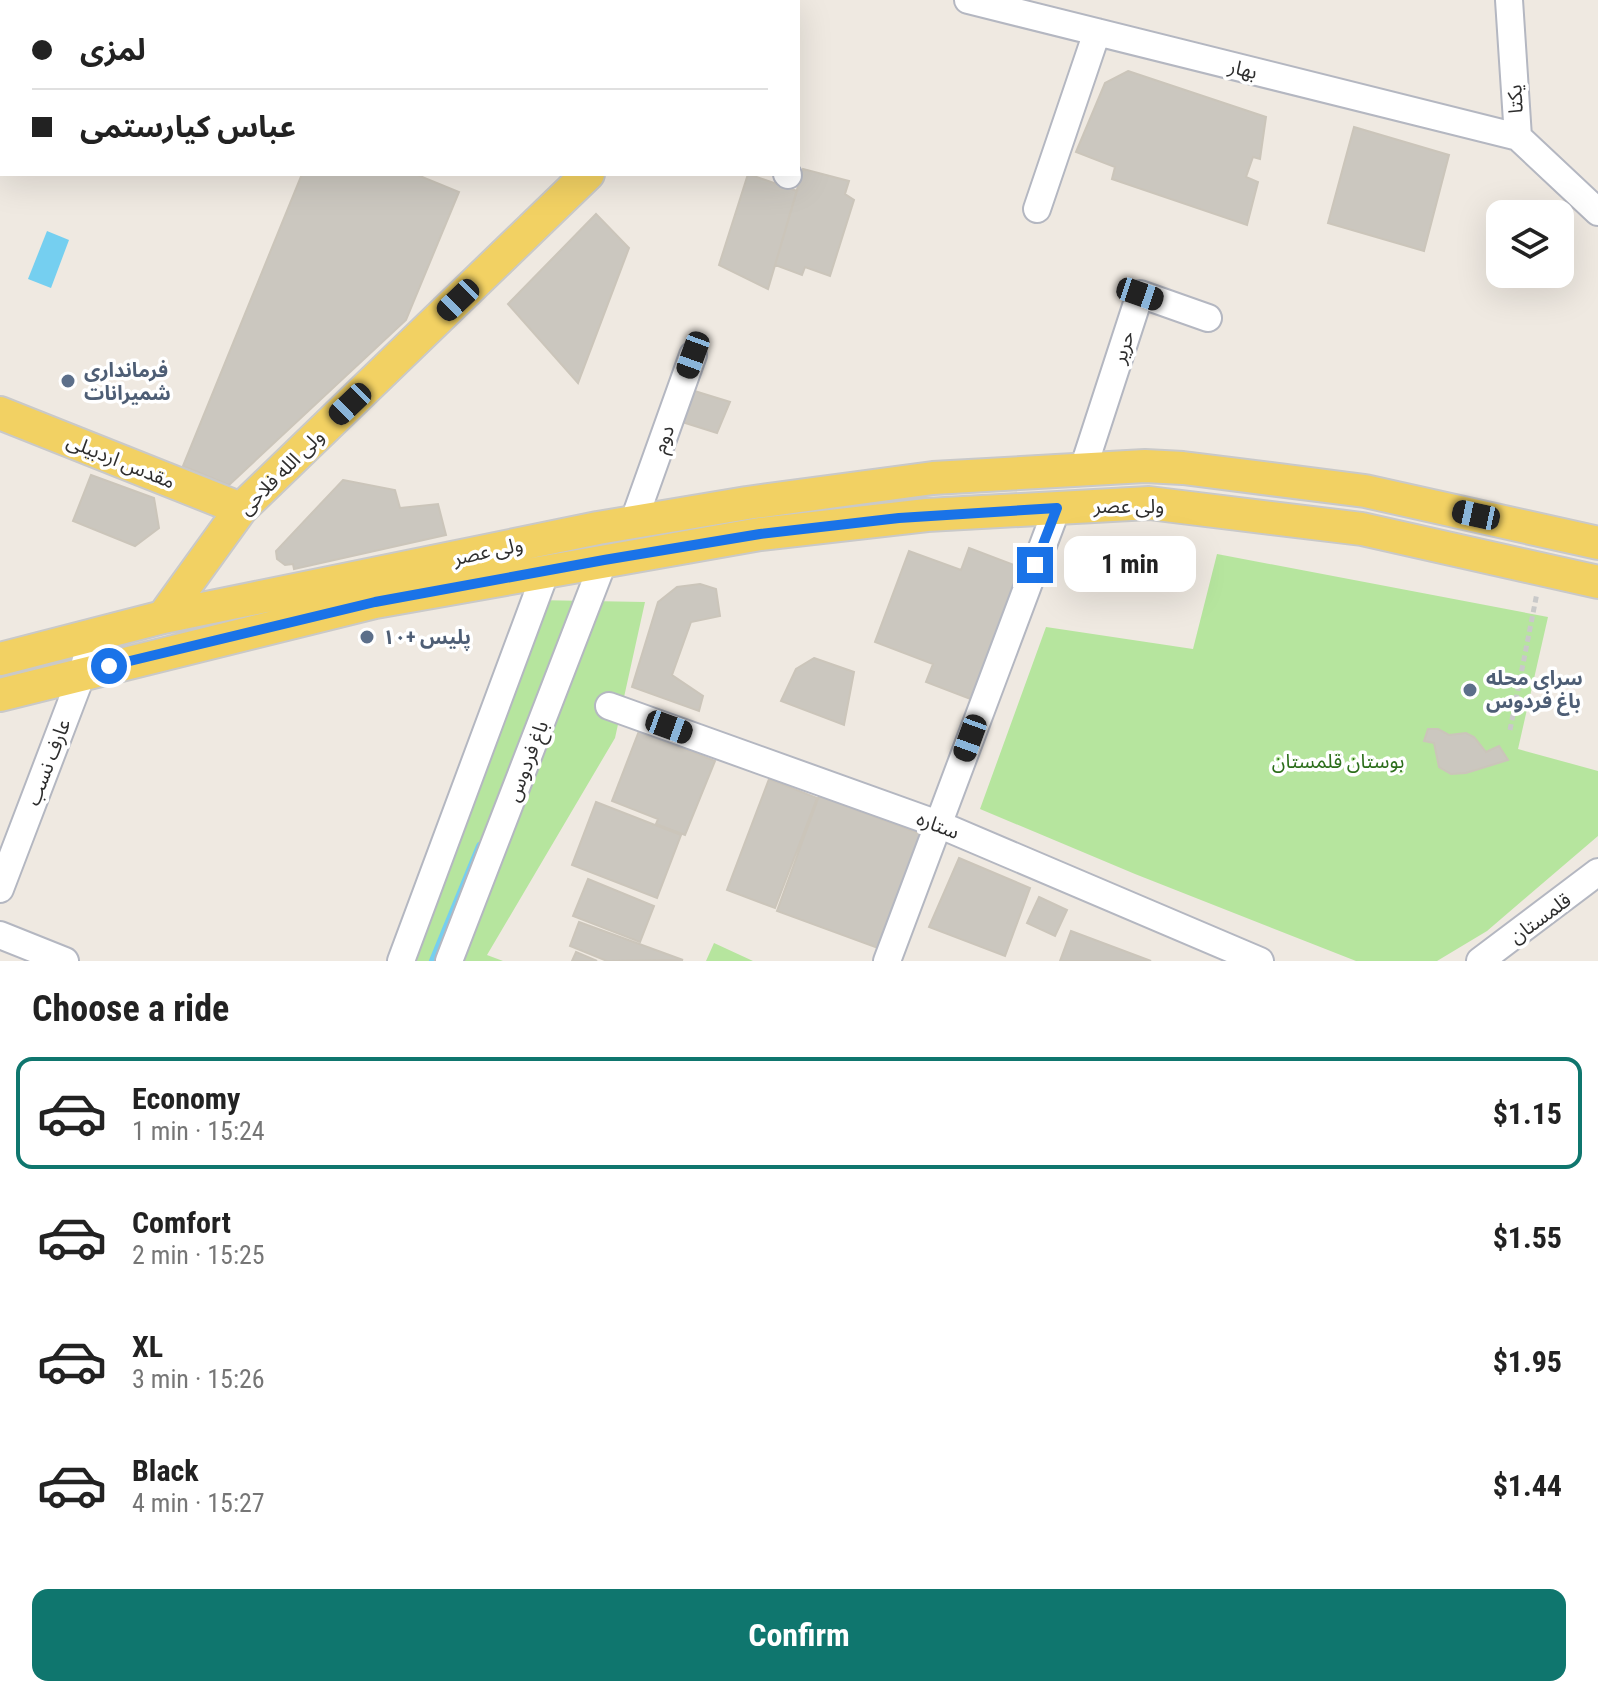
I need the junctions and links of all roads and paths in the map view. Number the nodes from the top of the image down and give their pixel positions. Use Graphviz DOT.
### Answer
graph roads {
  1 [pos="968,0"];
  2 [pos="1509,0"];
  3 [pos="1097,32"];
  4 [pos="1518,137"];
  5 [pos="586,176"];
  6 [pos="1037,209"];
  7 [pos="1598,212"];
  8 [pos="1208,318"];
  9 [pos="693,355"];
  10 [pos="0,413"];
  11 [pos="1083,469"];
  12 [pos="1057,508"];
  13 [pos="241,509"];
  14 [pos="633,523"];
  15 [pos="1598,543"];
  16 [pos="604,560"];
  17 [pos="1542,568"];
  18 [pos="546,571"];
  19 [pos="1598,583"];
  20 [pos="163,617"];
  21 [pos="93,633"];
  22 [pos="165,652"];
  23 [pos="0,659"];
  24 [pos="82,674"];
  25 [pos="0,695"];
  26 [pos="609,706"];
  27 [pos="1510,730"];
  28 [pos="938,824"];
  29 [pos="1598,872"];
  30 [pos="0,889"];
  31 [pos="0,935"];
  32 [pos="65,961"];
  33 [pos="401,961"];
  34 [pos="449,961"];
  35 [pos="887,961"];
  36 [pos="1260,961"];
  37 [pos="1480,961"];
  1 -- 3 [label="street, بهار"];
  2 -- 4 [label="street, یکتا"];
  3 -- 4 [label="street, بهار"];
  3 -- 6 [label="street"];
  4 -- 7 [label="street, یکتا"];
  5 -- 13 [label="main road, ولی‌ الله فلاحی"];
  8 -- 11 [label="street, حریر"];
  9 -- 14 [label="street, دوم"];
  10 -- 13 [label="main road, مقدس اردبیلی"];
  11 -- 14 [label="main road, ولی عصر"];
  11 -- 15 [label="main road, ولی عصر"];
  12 -- 16 [label="main road, ولی عصر"];
  12 -- 17 [label="main road, ولی عصر"];
  12 -- 28 [label="street"];
  13 -- 20 [label="main road, ولی‌ الله فلاحی"];
  14 -- 20 [label="main road, ولی عصر"];
  16 -- 18 [label="main road, ولی عصر"];
  16 -- 34 [label="street, باغ فردوس"];
  17 -- 19 [label="main road, ولی عصر"];
  17 -- 27 [label="path"];
  18 -- 22 [label="main road, ولی عصر"];
  18 -- 33 [label="street"];
  20 -- 21 [label="main road, ولی عصر"];
  20 -- 22 [label="main road"];
  21 -- 23 [label="main road, ولی عصر"];
  21 -- 24 [label="street, عارف نسب"];
  22 -- 24 [label="main road, ولی عصر"];
  24 -- 25 [label="main road, ولی عصر"];
  24 -- 30 [label="street, عارف نسب"];
  26 -- 28 [label="street, ستاره"];
  28 -- 35 [label="street"];
  28 -- 36 [label="street, ستاره"];
  29 -- 37 [label="street, قلمستان"];
  31 -- 32 [label="street"];
}
